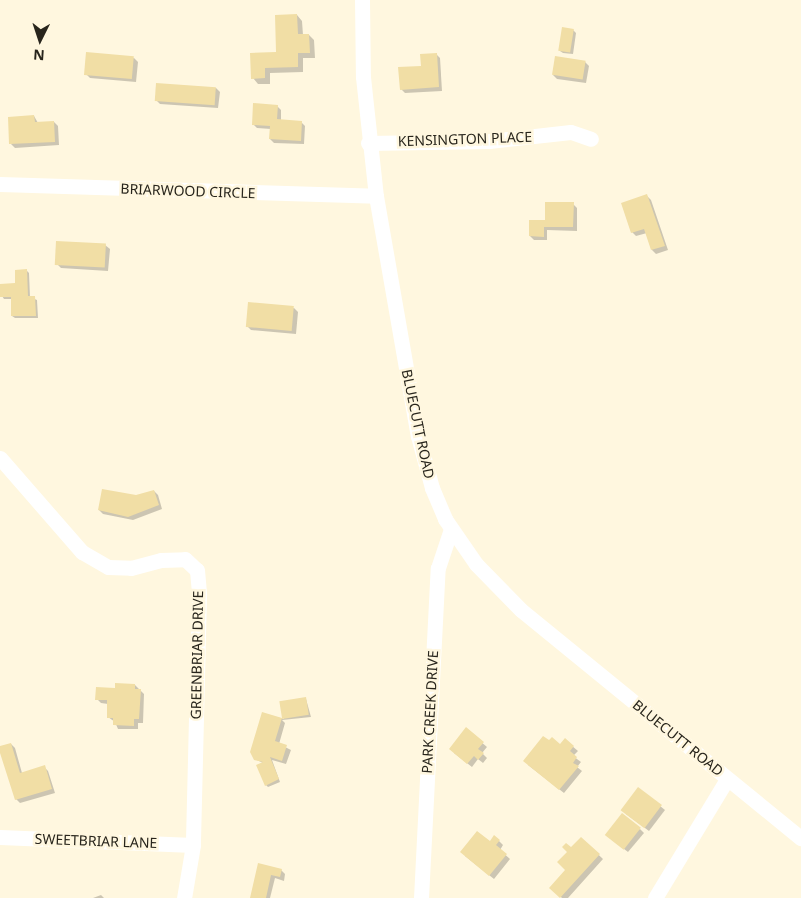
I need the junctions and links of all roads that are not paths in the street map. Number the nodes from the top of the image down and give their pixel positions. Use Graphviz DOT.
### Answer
graph roads {
  1 [pos="362,0"];
  2 [pos="591,139"];
  3 [pos="368,143"];
  4 [pos="0,184"];
  5 [pos="376,196"];
  6 [pos="0,458"];
  7 [pos="451,529"];
  8 [pos="727,779"];
  9 [pos="0,837"];
  10 [pos="801,838"];
  11 [pos="193,845"];
  12 [pos="184,898"];
  13 [pos="421,898"];
  14 [pos="655,898"];
  1 -- 3 [label="street, BLUECUTT ROAD"];
  2 -- 3 [label="street, KENSINGTON PLACE"];
  3 -- 5 [label="street, BLUECUTT ROAD"];
  4 -- 5 [label="street, BRIARWOOD CIRCLE"];
  5 -- 7 [label="street, BLUECUTT ROAD"];
  6 -- 11 [label="street, GREENBRIAR DRIVE"];
  7 -- 8 [label="street, BLUECUTT ROAD"];
  7 -- 13 [label="street, PARK CREEK DRIVE"];
  8 -- 10 [label="street, BLUECUTT ROAD"];
  8 -- 14 [label="street"];
  9 -- 11 [label="street, SWEETBRIAR LANE"];
  11 -- 12 [label="street, GREENBRIAR DRIVE"];
}
